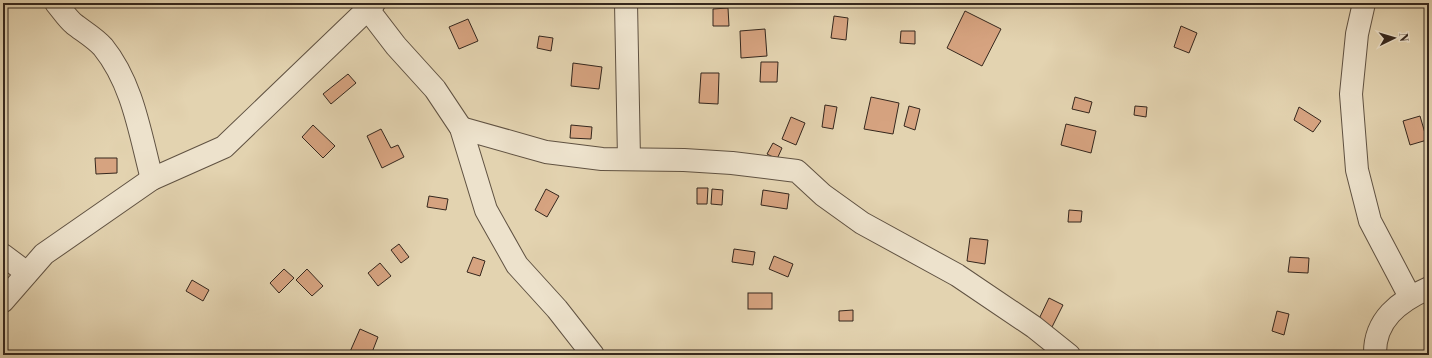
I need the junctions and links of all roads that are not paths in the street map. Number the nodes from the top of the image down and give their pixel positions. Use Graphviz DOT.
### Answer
graph roads {
  1 [pos="56,3"];
  2 [pos="626,3"];
  3 [pos="1364,3"];
  4 [pos="368,5"];
  5 [pos="461,128"];
  6 [pos="629,159"];
  7 [pos="152,179"];
  8 [pos="3,255"];
  9 [pos="27,273"];
  10 [pos="1429,288"];
  11 [pos="1410,297"];
  12 [pos="3,301"];
  13 [pos="593,355"];
  14 [pos="1069,355"];
  15 [pos="1375,355"];
  1 -- 7 [label="street"];
  2 -- 6 [label="street"];
  3 -- 11 [label="street"];
  4 -- 5 [label="street"];
  4 -- 7 [label="street"];
  5 -- 6 [label="street"];
  5 -- 13 [label="street"];
  6 -- 14 [label="street"];
  7 -- 9 [label="street"];
  8 -- 9 [label="street"];
  9 -- 12 [label="street"];
  10 -- 11 [label="street"];
  11 -- 15 [label="street"];
}
